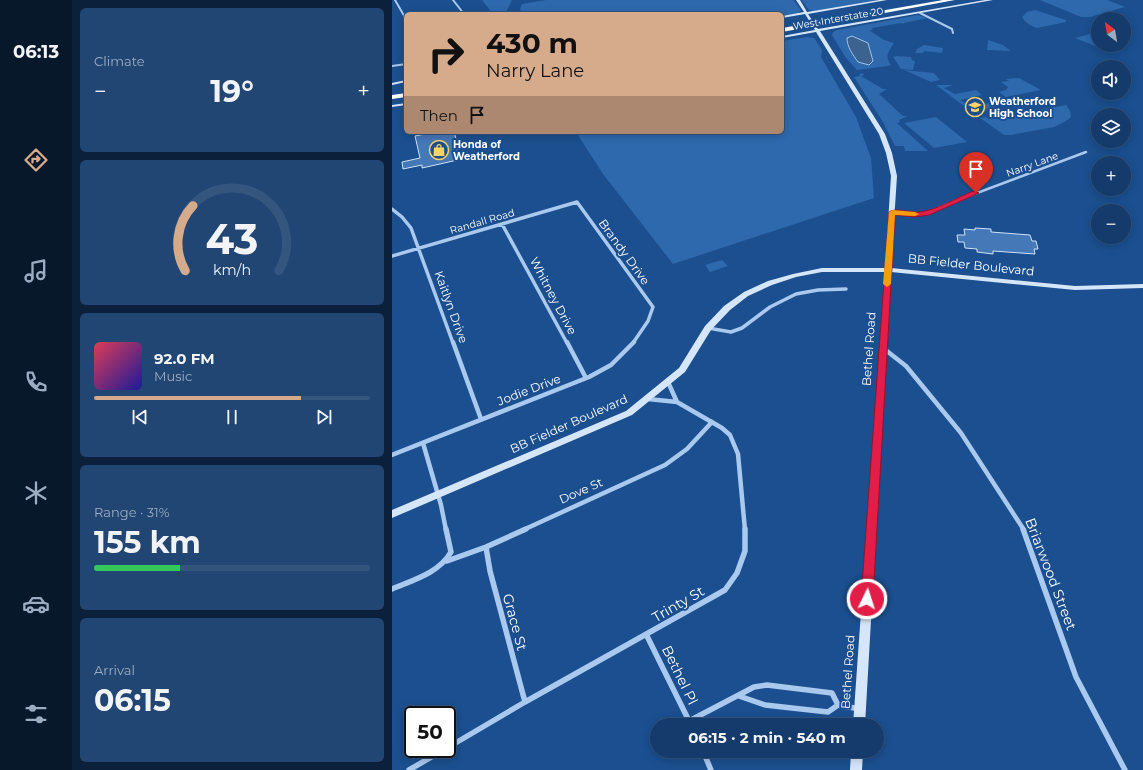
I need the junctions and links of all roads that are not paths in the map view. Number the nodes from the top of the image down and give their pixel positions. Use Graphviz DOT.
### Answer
graph roads {
  1 [pos="395,0"];
  2 [pos="453,0"];
  3 [pos="798,0"];
  4 [pos="885,0"];
  5 [pos="925,0"];
  6 [pos="952,0"];
  7 [pos="991,0"];
  8 [pos="462,12"];
  9 [pos="807,13"];
  10 [pos="920,13"];
  11 [pos="404,16"];
  12 [pos="784,18"];
  13 [pos="828,19"];
  14 [pos="784,25"];
  15 [pos="784,30"];
  16 [pos="819,31"];
  17 [pos="953,33"];
  18 [pos="784,37"];
  19 [pos="404,64"];
  20 [pos="392,66"];
  21 [pos="404,81"];
  22 [pos="392,84"];
  23 [pos="404,88"];
  24 [pos="392,91"];
  25 [pos="404,95"];
  26 [pos="392,97"];
  27 [pos="404,104"];
  28 [pos="392,106"];
  29 [pos="1086,152"];
  30 [pos="577,202"];
  31 [pos="392,209"];
  32 [pos="892,212"];
  33 [pos="502,224"];
  34 [pos="419,248"];
  35 [pos="392,256"];
  36 [pos="888,270"];
  37 [pos="1143,286"];
  38 [pos="846,289"];
  39 [pos="653,314"];
  40 [pos="708,328"];
  41 [pos="883,348"];
  42 [pos="586,378"];
  43 [pos="668,382"];
  44 [pos="648,399"];
  45 [pos="677,402"];
  46 [pos="481,419"];
  47 [pos="712,422"];
  48 [pos="422,443"];
  49 [pos="392,455"];
  50 [pos="437,495"];
  51 [pos="392,514"];
  52 [pos="486,546"];
  53 [pos="447,561"];
  54 [pos="392,589"];
  55 [pos="647,636"];
  56 [pos="739,696"];
  57 [pos="525,702"];
  58 [pos="838,705"];
  59 [pos="860,709"];
  60 [pos="688,718"];
  61 [pos="699,718"];
  62 [pos="859,718"];
  63 [pos="456,742"];
  64 [pos="429,758"];
  65 [pos="706,758"];
  66 [pos="857,758"];
  67 [pos="409,770"];
  68 [pos="711,770"];
  69 [pos="856,770"];
  70 [pos="1125,770"];
  1 -- 11 [label="street"];
  2 -- 8 [label="street"];
  3 -- 9 [label="main road, Bethel Road"];
  4 -- 9 [label="main road, West Interstate 20"];
  5 -- 13 [label="highway"];
  6 -- 13 [label="highway"];
  7 -- 10 [label="main road, West Interstate 20"];
  9 -- 12 [label="main road, West Interstate 20"];
  9 -- 16 [label="main road, Bethel Road"];
  10 -- 16 [label="main road, West Interstate 20"];
  10 -- 17 [label="street"];
  13 -- 14 [label="highway"];
  13 -- 15 [label="highway"];
  16 -- 18 [label="main road, West Interstate 20"];
  16 -- 32 [label="main road, Bethel Road"];
  19 -- 20 [label="street"];
  21 -- 22 [label="main road"];
  23 -- 24 [label="highway"];
  25 -- 26 [label="highway"];
  27 -- 28 [label="main road"];
  29 -- 32 [label="street, Narry Lane"];
  30 -- 33 [label="street, Randall Road"];
  30 -- 39 [label="street, Brandy Drive"];
  31 -- 34 [label="street, Kaitlyn Drive"];
  32 -- 36 [label="main road, Bethel Road"];
  33 -- 34 [label="street, Randall Road"];
  33 -- 42 [label="street, Whitney Drive"];
  34 -- 35 [label="street, Randall Road"];
  34 -- 46 [label="street, Kaitlyn Drive"];
  36 -- 37 [label="main road, BB Fielder Boulevard"];
  36 -- 40 [label="main road, BB Fielder Boulevard"];
  36 -- 41 [label="main road, Bethel Road"];
  38 -- 40 [label="street"];
  39 -- 42 [label="street, Jodie Drive"];
  40 -- 43 [label="main road, BB Fielder Boulevard"];
  41 -- 59 [label="main road, Bethel Road"];
  41 -- 70 [label="street, Briarwood Street"];
  42 -- 46 [label="street, Jodie Drive"];
  43 -- 44 [label="main road, BB Fielder Boulevard"];
  43 -- 45 [label="street"];
  44 -- 45 [label="street, Trinty St"];
  44 -- 50 [label="main road, BB Fielder Boulevard"];
  45 -- 47 [label="street, Trinty St"];
  46 -- 48 [label="street, Jodie Drive"];
  47 -- 52 [label="street, Dove St"];
  47 -- 55 [label="street, Trinty St"];
  48 -- 49 [label="street, Jodie Drive"];
  48 -- 50 [label="street"];
  50 -- 51 [label="main road, BB Fielder Boulevard"];
  50 -- 53 [label="street"];
  52 -- 53 [label="street, Dove St"];
  52 -- 57 [label="street, Grace St"];
  53 -- 54 [label="street, Dove St"];
  55 -- 57 [label="street, Trinty St"];
  55 -- 60 [label="street, Bethel Pl"];
  56 -- 58 [label="street"];
  56 -- 58 [label="street"];
  56 -- 61 [label="street"];
  57 -- 63 [label="street, Trinty St"];
  58 -- 59 [label="street"];
  59 -- 62 [label="main road, Bethel Road"];
  64 -- 67 [label="street, Trinty St"];
  65 -- 68 [label="street"];
  66 -- 69 [label="main road"];
}
